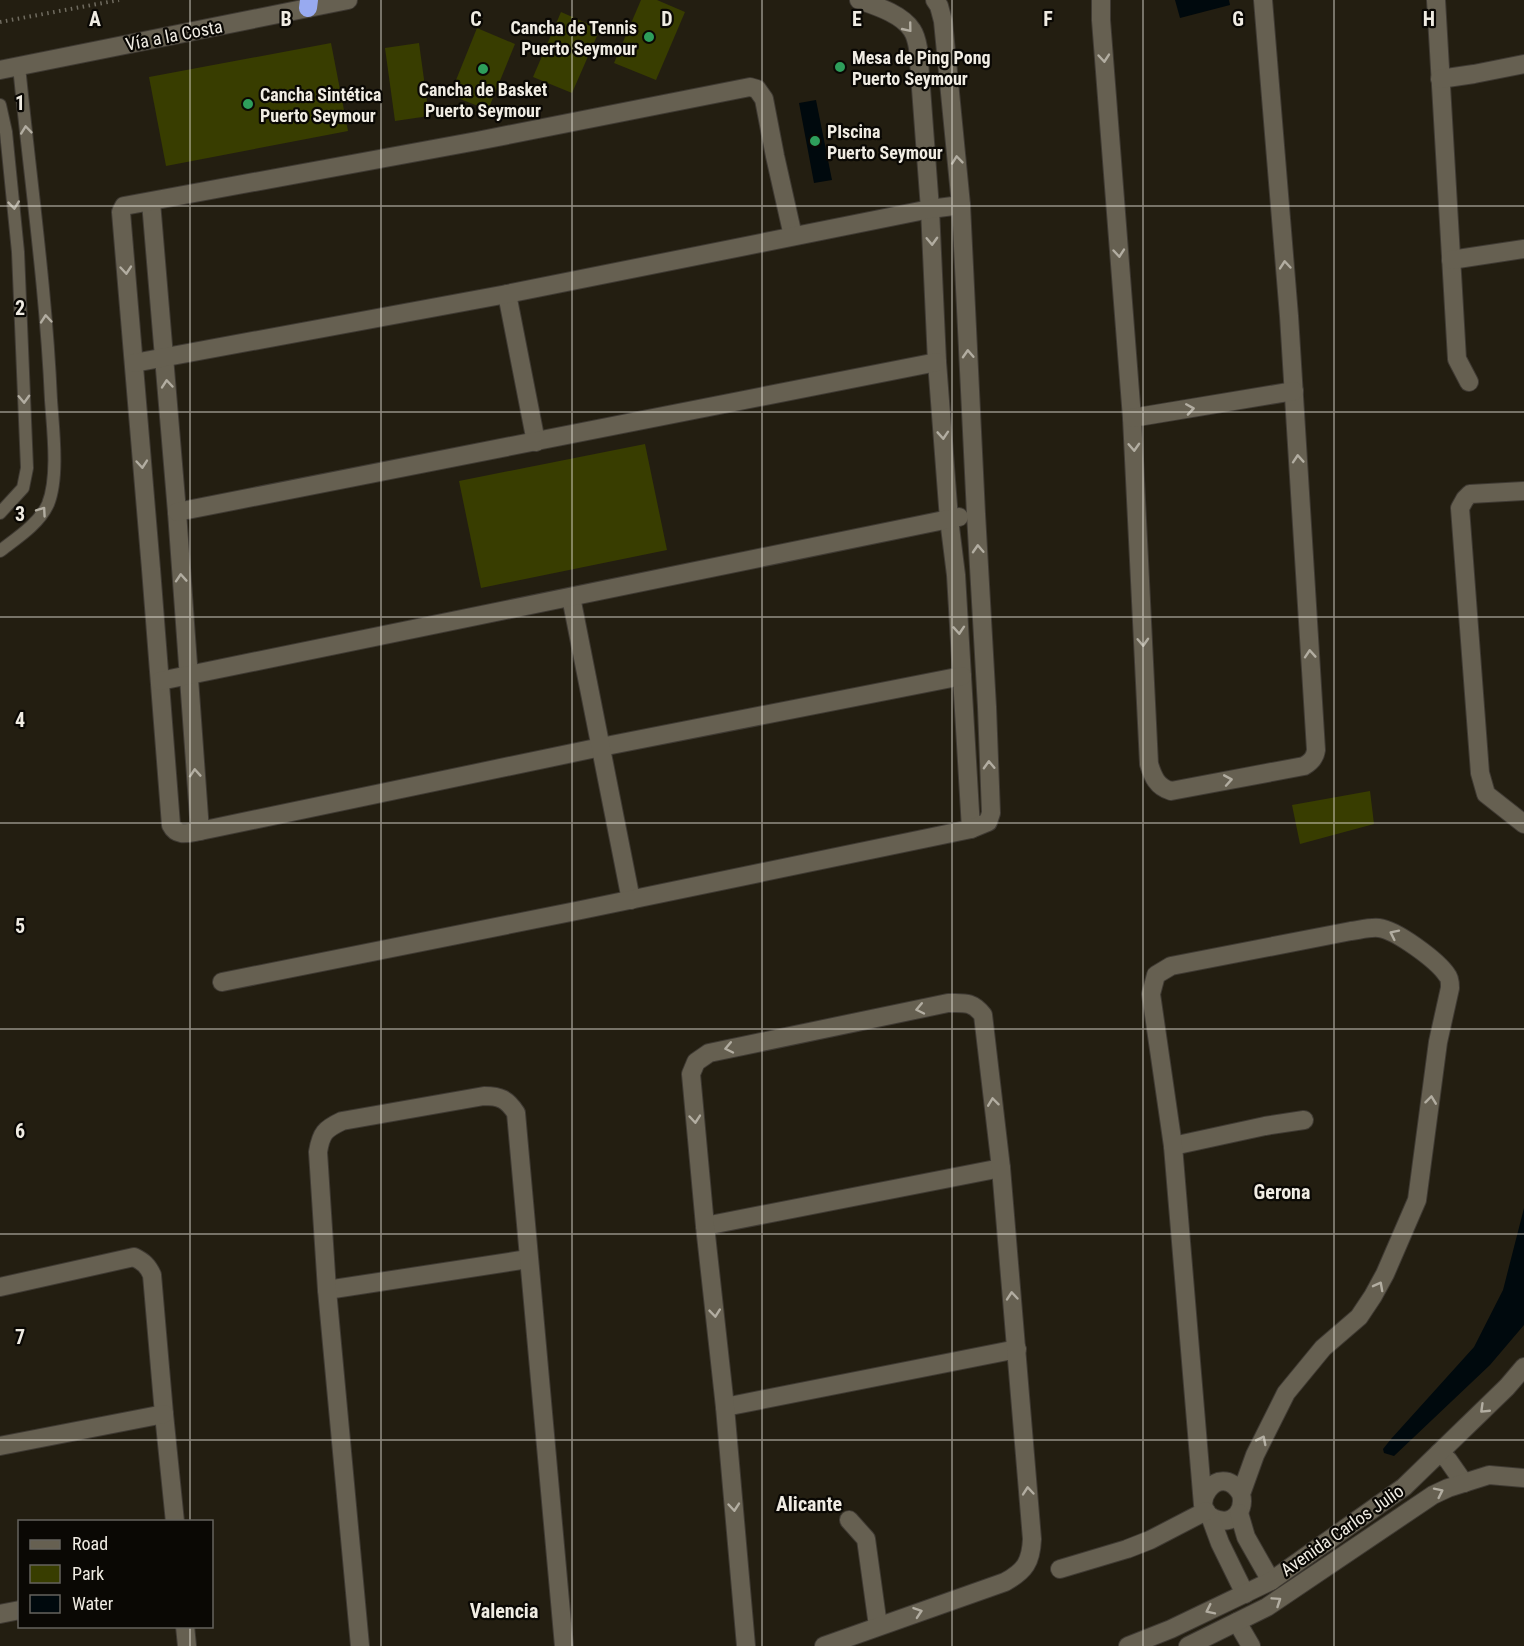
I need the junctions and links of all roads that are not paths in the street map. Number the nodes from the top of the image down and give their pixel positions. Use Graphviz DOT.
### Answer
graph roads {
  1 [pos="348,0"];
  2 [pos="859,0"];
  3 [pos="935,0"];
  4 [pos="1101,0"];
  5 [pos="1263,0"];
  6 [pos="1436,0"];
  7 [pos="308,4"];
  8 [pos="1524,64"];
  9 [pos="19,66"];
  10 [pos="0,70"];
  11 [pos="1440,79"];
  12 [pos="0,105"];
  13 [pos="151,202"];
  14 [pos="961,205"];
  15 [pos="930,209"];
  16 [pos="793,236"];
  17 [pos="1524,249"];
  18 [pos="1451,260"];
  19 [pos="507,294"];
  20 [pos="165,358"];
  21 [pos="937,362"];
  22 [pos="134,363"];
  23 [pos="1469,382"];
  24 [pos="1294,391"];
  25 [pos="1132,418"];
  26 [pos="536,442"];
  27 [pos="1524,491"];
  28 [pos="177,512"];
  29 [pos="0,513"];
  30 [pos="976,514"];
  31 [pos="949,519"];
  32 [pos="0,551"];
  33 [pos="571,597"];
  34 [pos="188,676"];
  35 [pos="962,676"];
  36 [pos="160,681"];
  37 [pos="601,747"];
  38 [pos="1524,824"];
  39 [pos="971,829"];
  40 [pos="200,831"];
  41 [pos="631,900"];
  42 [pos="222,982"];
  43 [pos="1304,1120"];
  44 [pos="1173,1146"];
  45 [pos="1001,1168"];
  46 [pos="705,1226"];
  47 [pos="528,1259"];
  48 [pos="0,1287"];
  49 [pos="327,1290"];
  50 [pos="1017,1349"];
  51 [pos="1524,1367"];
  52 [pos="725,1407"];
  53 [pos="164,1414"];
  54 [pos="0,1446"];
  55 [pos="1439,1454"];
  56 [pos="1524,1478"];
  57 [pos="1464,1483"];
  58 [pos="1241,1494"];
  59 [pos="1206,1511"];
  60 [pos="1239,1513"];
  61 [pos="175,1520"];
  62 [pos="849,1520"];
  63 [pos="1060,1569"];
  64 [pos="1271,1581"];
  65 [pos="1245,1594"];
  66 [pos="18,1610"];
  67 [pos="0,1614"];
  68 [pos="1237,1622"];
  69 [pos="878,1626"];
  70 [pos="185,1628"];
  71 [pos="1216,1640"];
  72 [pos="187,1646"];
  73 [pos="360,1646"];
  74 [pos="564,1646"];
  75 [pos="746,1646"];
  76 [pos="824,1646"];
  77 [pos="1128,1646"];
  78 [pos="1188,1646"];
  79 [pos="1251,1646"];
  1 -- 7 [label="street, Vía a la Costa"];
  2 -- 15 [label="street, one-way"];
  14 -- 3 [label="street, one-way"];
  4 -- 25 [label="street, one-way"];
  24 -- 5 [label="street, one-way"];
  6 -- 11 [label="street"];
  7 -- 9 [label="street, Vía a la Costa"];
  8 -- 11 [label="street"];
  9 -- 10 [label="street, Vía a la Costa"];
  32 -- 9 [label="lane, one-way"];
  11 -- 18 [label="street"];
  12 -- 29 [label="lane, one-way"];
  13 -- 16 [label="street"];
  13 -- 20 [label="street"];
  13 -- 22 [label="street, one-way"];
  14 -- 15 [label="street"];
  30 -- 14 [label="street, one-way"];
  15 -- 16 [label="street"];
  15 -- 21 [label="street, one-way"];
  16 -- 19 [label="street"];
  17 -- 18 [label="street"];
  18 -- 23 [label="street"];
  19 -- 20 [label="street"];
  19 -- 26 [label="street"];
  20 -- 22 [label="street"];
  28 -- 20 [label="street, one-way"];
  21 -- 26 [label="street"];
  21 -- 31 [label="street, one-way"];
  22 -- 36 [label="street, one-way"];
  25 -- 24 [label="street, one-way"];
  25 -- 24 [label="street, one-way"];
  26 -- 28 [label="street"];
  27 -- 38 [label="street"];
  34 -- 28 [label="street, one-way"];
  30 -- 31 [label="street"];
  39 -- 30 [label="street, one-way"];
  31 -- 33 [label="street"];
  31 -- 35 [label="street, one-way"];
  33 -- 34 [label="street"];
  33 -- 37 [label="street"];
  34 -- 36 [label="street"];
  40 -- 34 [label="street, one-way"];
  35 -- 37 [label="street"];
  35 -- 39 [label="street"];
  36 -- 40 [label="street"];
  37 -- 40 [label="street"];
  37 -- 41 [label="street"];
  39 -- 41 [label="street"];
  41 -- 42 [label="street"];
  43 -- 44 [label="street"];
  58 -- 44 [label="street, one-way"];
  44 -- 59 [label="street"];
  45 -- 46 [label="street"];
  45 -- 46 [label="street, one-way"];
  50 -- 45 [label="street, one-way"];
  46 -- 52 [label="street, one-way"];
  47 -- 49 [label="street"];
  47 -- 49 [label="street"];
  47 -- 74 [label="street"];
  48 -- 53 [label="street"];
  49 -- 73 [label="street"];
  50 -- 52 [label="street"];
  69 -- 50 [label="street, one-way"];
  51 -- 55 [label="street, Avenida Carlos Julio, one-way"];
  52 -- 75 [label="street, one-way"];
  53 -- 54 [label="street"];
  53 -- 61 [label="street"];
  55 -- 57 [label="street"];
  55 -- 64 [label="street, Avenida Carlos Julio"];
  56 -- 57 [label="street, Avenida Carlos Julio"];
  68 -- 57 [label="street, Avenida Carlos Julio, one-way"];
  58 -- 59 [label="street"];
  58 -- 60 [label="street"];
  59 -- 60 [label="street"];
  59 -- 63 [label="street"];
  59 -- 65 [label="street"];
  60 -- 64 [label="street"];
  62 -- 69 [label="street"];
  64 -- 65 [label="street, Avenida Carlos Julio"];
  65 -- 77 [label="street, Avenida Carlos Julio, one-way"];
  66 -- 67 [label="street"];
  68 -- 71 [label="street, Avenida Carlos Julio"];
  68 -- 79 [label="street"];
  69 -- 76 [label="street"];
  70 -- 72 [label="street"];
  71 -- 78 [label="street, Avenida Carlos Julio"];
}
